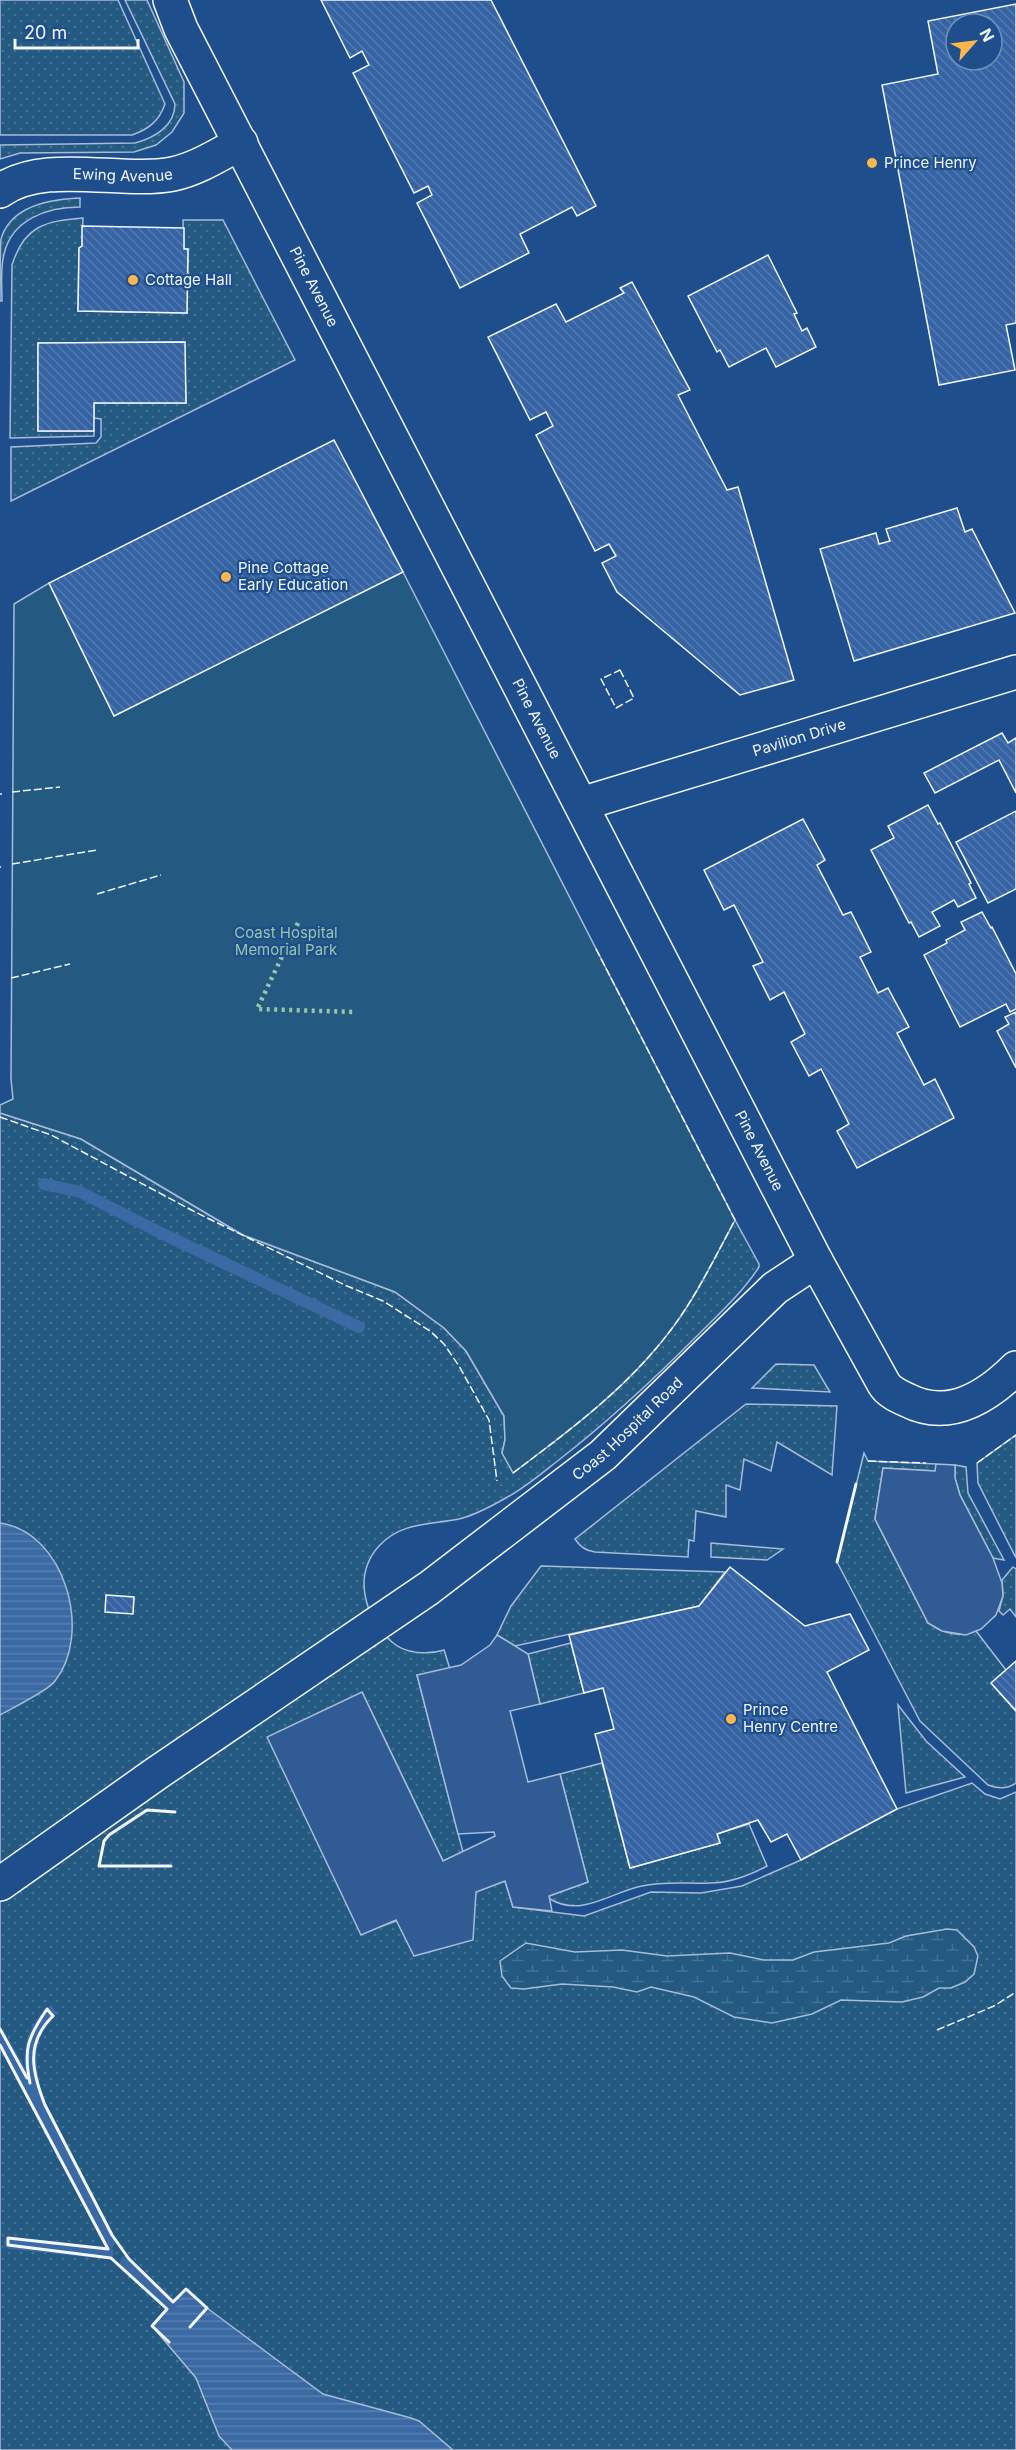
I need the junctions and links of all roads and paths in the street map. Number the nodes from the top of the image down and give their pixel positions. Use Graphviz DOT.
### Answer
graph roads {
  1 [pos="170,0"];
  2 [pos="241,143"];
  3 [pos="0,191"];
  4 [pos="1016,672"];
  5 [pos="581,804"];
  6 [pos="816,1261"];
  7 [pos="1016,1368"];
  8 [pos="0,1884"];
  1 -- 2 [label="street, Pine Avenue"];
  2 -- 3 [label="street, Ewing Avenue"];
  2 -- 5 [label="street, Pine Avenue"];
  4 -- 5 [label="street, Pavilion Drive"];
  5 -- 6 [label="street, Pine Avenue"];
  6 -- 7 [label="street, Pine Avenue"];
  6 -- 8 [label="street, Coast Hospital Road"];
}
